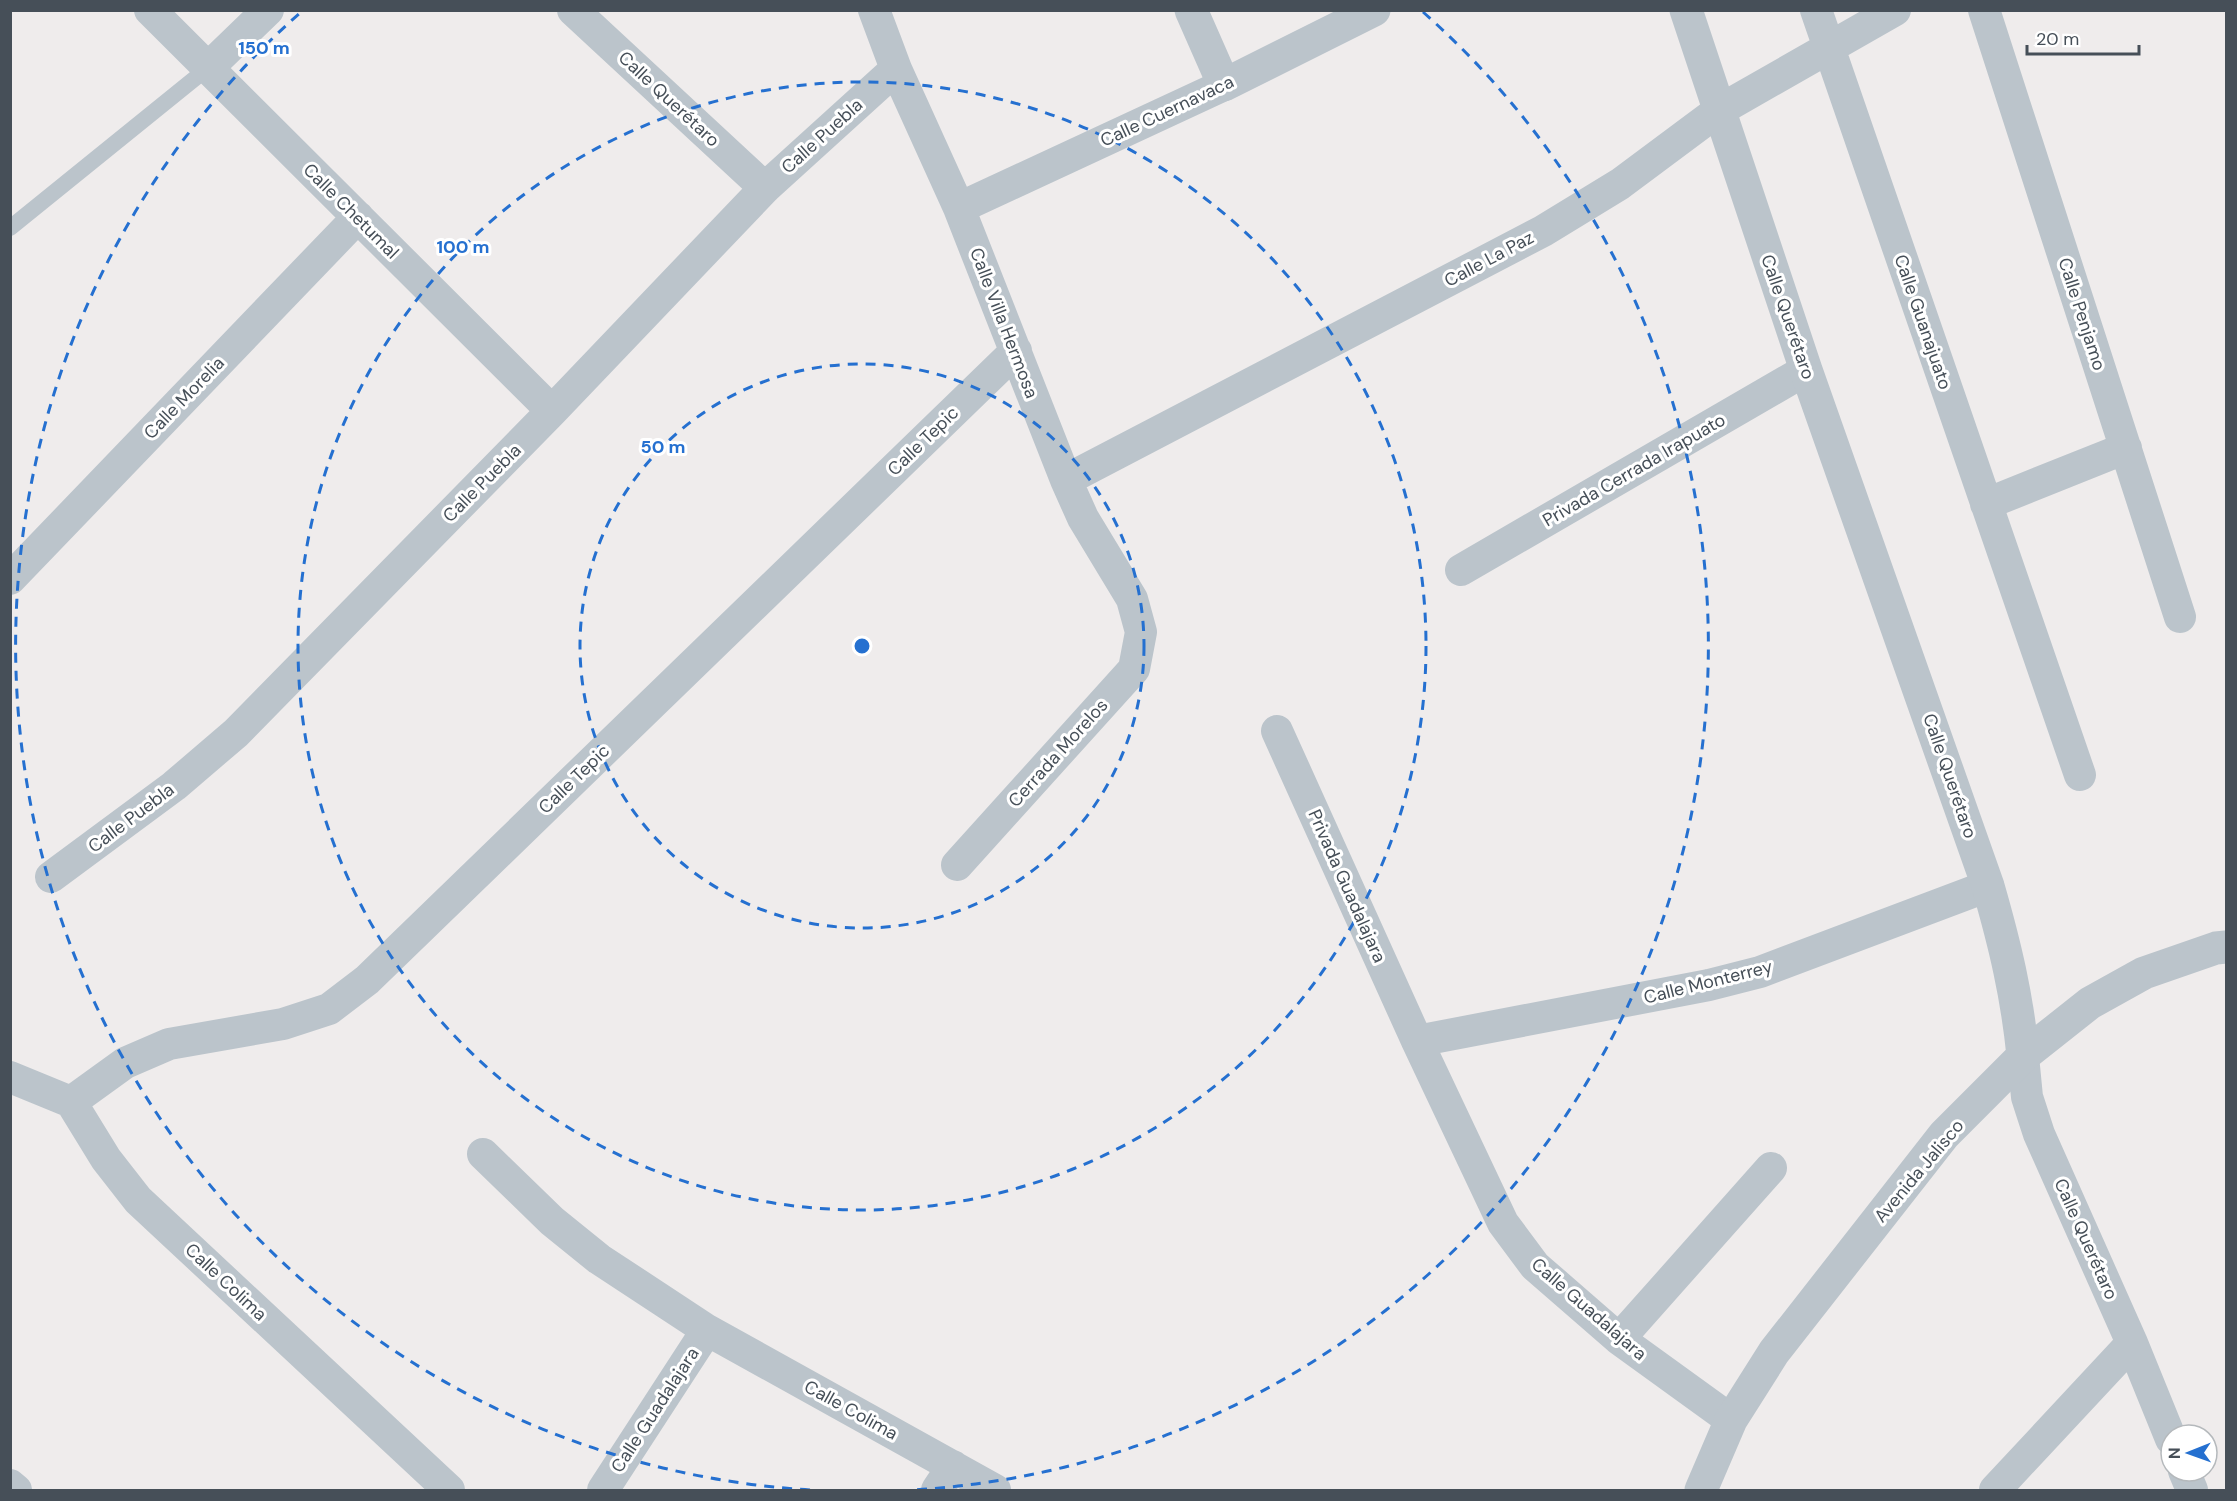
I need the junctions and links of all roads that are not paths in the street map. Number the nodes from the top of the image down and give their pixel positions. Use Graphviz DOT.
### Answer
graph roads {
  1 [pos="150,10"];
  2 [pos="268,10"];
  3 [pos="573,10"];
  4 [pos="874,10"];
  5 [pos="1191,10"];
  6 [pos="1374,10"];
  7 [pos="1686,10"];
  8 [pos="1816,10"];
  9 [pos="1895,10"];
  10 [pos="1984,10"];
  11 [pos="1828,48"];
  12 [pos="209,67"];
  13 [pos="896,69"];
  14 [pos="1224,85"];
  15 [pos="1718,111"];
  16 [pos="765,188"];
  17 [pos="959,208"];
  18 [pos="358,217"];
  19 [pos="10,228"];
  20 [pos="1016,351"];
  21 [pos="1806,370"];
  22 [pos="552,411"];
  23 [pos="2126,448"];
  24 [pos="1066,480"];
  25 [pos="1986,504"];
  26 [pos="1461,570"];
  27 [pos="10,579"];
  28 [pos="2180,617"];
  29 [pos="1141,632"];
  30 [pos="1277,731"];
  31 [pos="2079,775"];
  32 [pos="957,864"];
  33 [pos="51,877"];
  34 [pos="1988,886"];
  35 [pos="2226,947"];
  36 [pos="1417,1041"];
  37 [pos="2023,1056"];
  38 [pos="10,1077"];
  39 [pos="71,1102"];
  40 [pos="483,1154"];
  41 [pos="1771,1168"];
  42 [pos="707,1330"];
  43 [pos="1619,1339"];
  44 [pos="2133,1343"];
  45 [pos="1731,1420"];
  46 [pos="2165,1423"];
  47 [pos="945,1478"];
  48 [pos="10,1485"];
  49 [pos="16,1491"];
  50 [pos="449,1491"];
  51 [pos="603,1491"];
  52 [pos="995,1491"];
  53 [pos="1701,1491"];
  54 [pos="1995,1491"];
  1 -- 12 [label="street, Calle Chetumal"];
  2 -- 12 [label="street"];
  3 -- 16 [label="street, Calle Querétaro"];
  4 -- 13 [label="street, Calle Villa Hermosa"];
  5 -- 14 [label="street"];
  6 -- 14 [label="street, Calle Cuernavaca"];
  7 -- 15 [label="street"];
  8 -- 11 [label="street, Calle Guanajuato"];
  9 -- 11 [label="street, Calle La Paz"];
  10 -- 23 [label="street, Calle Penjamo"];
  11 -- 15 [label="street, Calle La Paz"];
  11 -- 25 [label="street, Calle Guanajuato"];
  12 -- 18 [label="street, Calle Chetumal"];
  12 -- 19 [label="lane"];
  13 -- 16 [label="street, Calle Puebla"];
  13 -- 17 [label="street, Calle Villa Hermosa"];
  14 -- 17 [label="street, Calle Cuernavaca"];
  15 -- 21 [label="street, Calle Querétaro"];
  15 -- 24 [label="street, Calle La Paz"];
  16 -- 22 [label="street, Calle Puebla"];
  17 -- 20 [label="street, Calle Villa Hermosa"];
  18 -- 22 [label="street, Calle Chetumal"];
  18 -- 27 [label="street, Calle Morelia"];
  20 -- 24 [label="street, Calle Villa Hermosa"];
  20 -- 39 [label="street, Calle Tepic"];
  21 -- 26 [label="street, Privada Cerrada Irapuato"];
  21 -- 34 [label="street, Calle Querétaro"];
  22 -- 33 [label="street, Calle Puebla"];
  23 -- 25 [label="street"];
  23 -- 28 [label="street, Calle Penjamo"];
  24 -- 29 [label="street, Calle Villa Hermosa"];
  25 -- 31 [label="street, Calle Guanajuato"];
  29 -- 32 [label="street, Cerrada Morelos"];
  30 -- 36 [label="street, Privada Guadalajara"];
  34 -- 36 [label="street, Calle Monterrey"];
  34 -- 37 [label="street, Calle Querétaro"];
  35 -- 37 [label="street, Avenida Jalisco"];
  36 -- 43 [label="street, Calle Guadalajara"];
  37 -- 44 [label="street, Calle Querétaro"];
  37 -- 45 [label="street, Avenida Jalisco"];
  38 -- 39 [label="street"];
  39 -- 50 [label="street, Calle Colima"];
  40 -- 42 [label="street, Calle Colima"];
  41 -- 43 [label="street"];
  42 -- 47 [label="street, Calle Colima"];
  42 -- 51 [label="street, Calle Guadalajara"];
  43 -- 45 [label="street, Calle Guadalajara"];
  44 -- 46 [label="street, Calle Querétaro"];
  44 -- 54 [label="street"];
  45 -- 53 [label="street, Avenida Jalisco"];
  47 -- 52 [label="street, Calle Colima"];
  48 -- 49 [label="street"];
}
